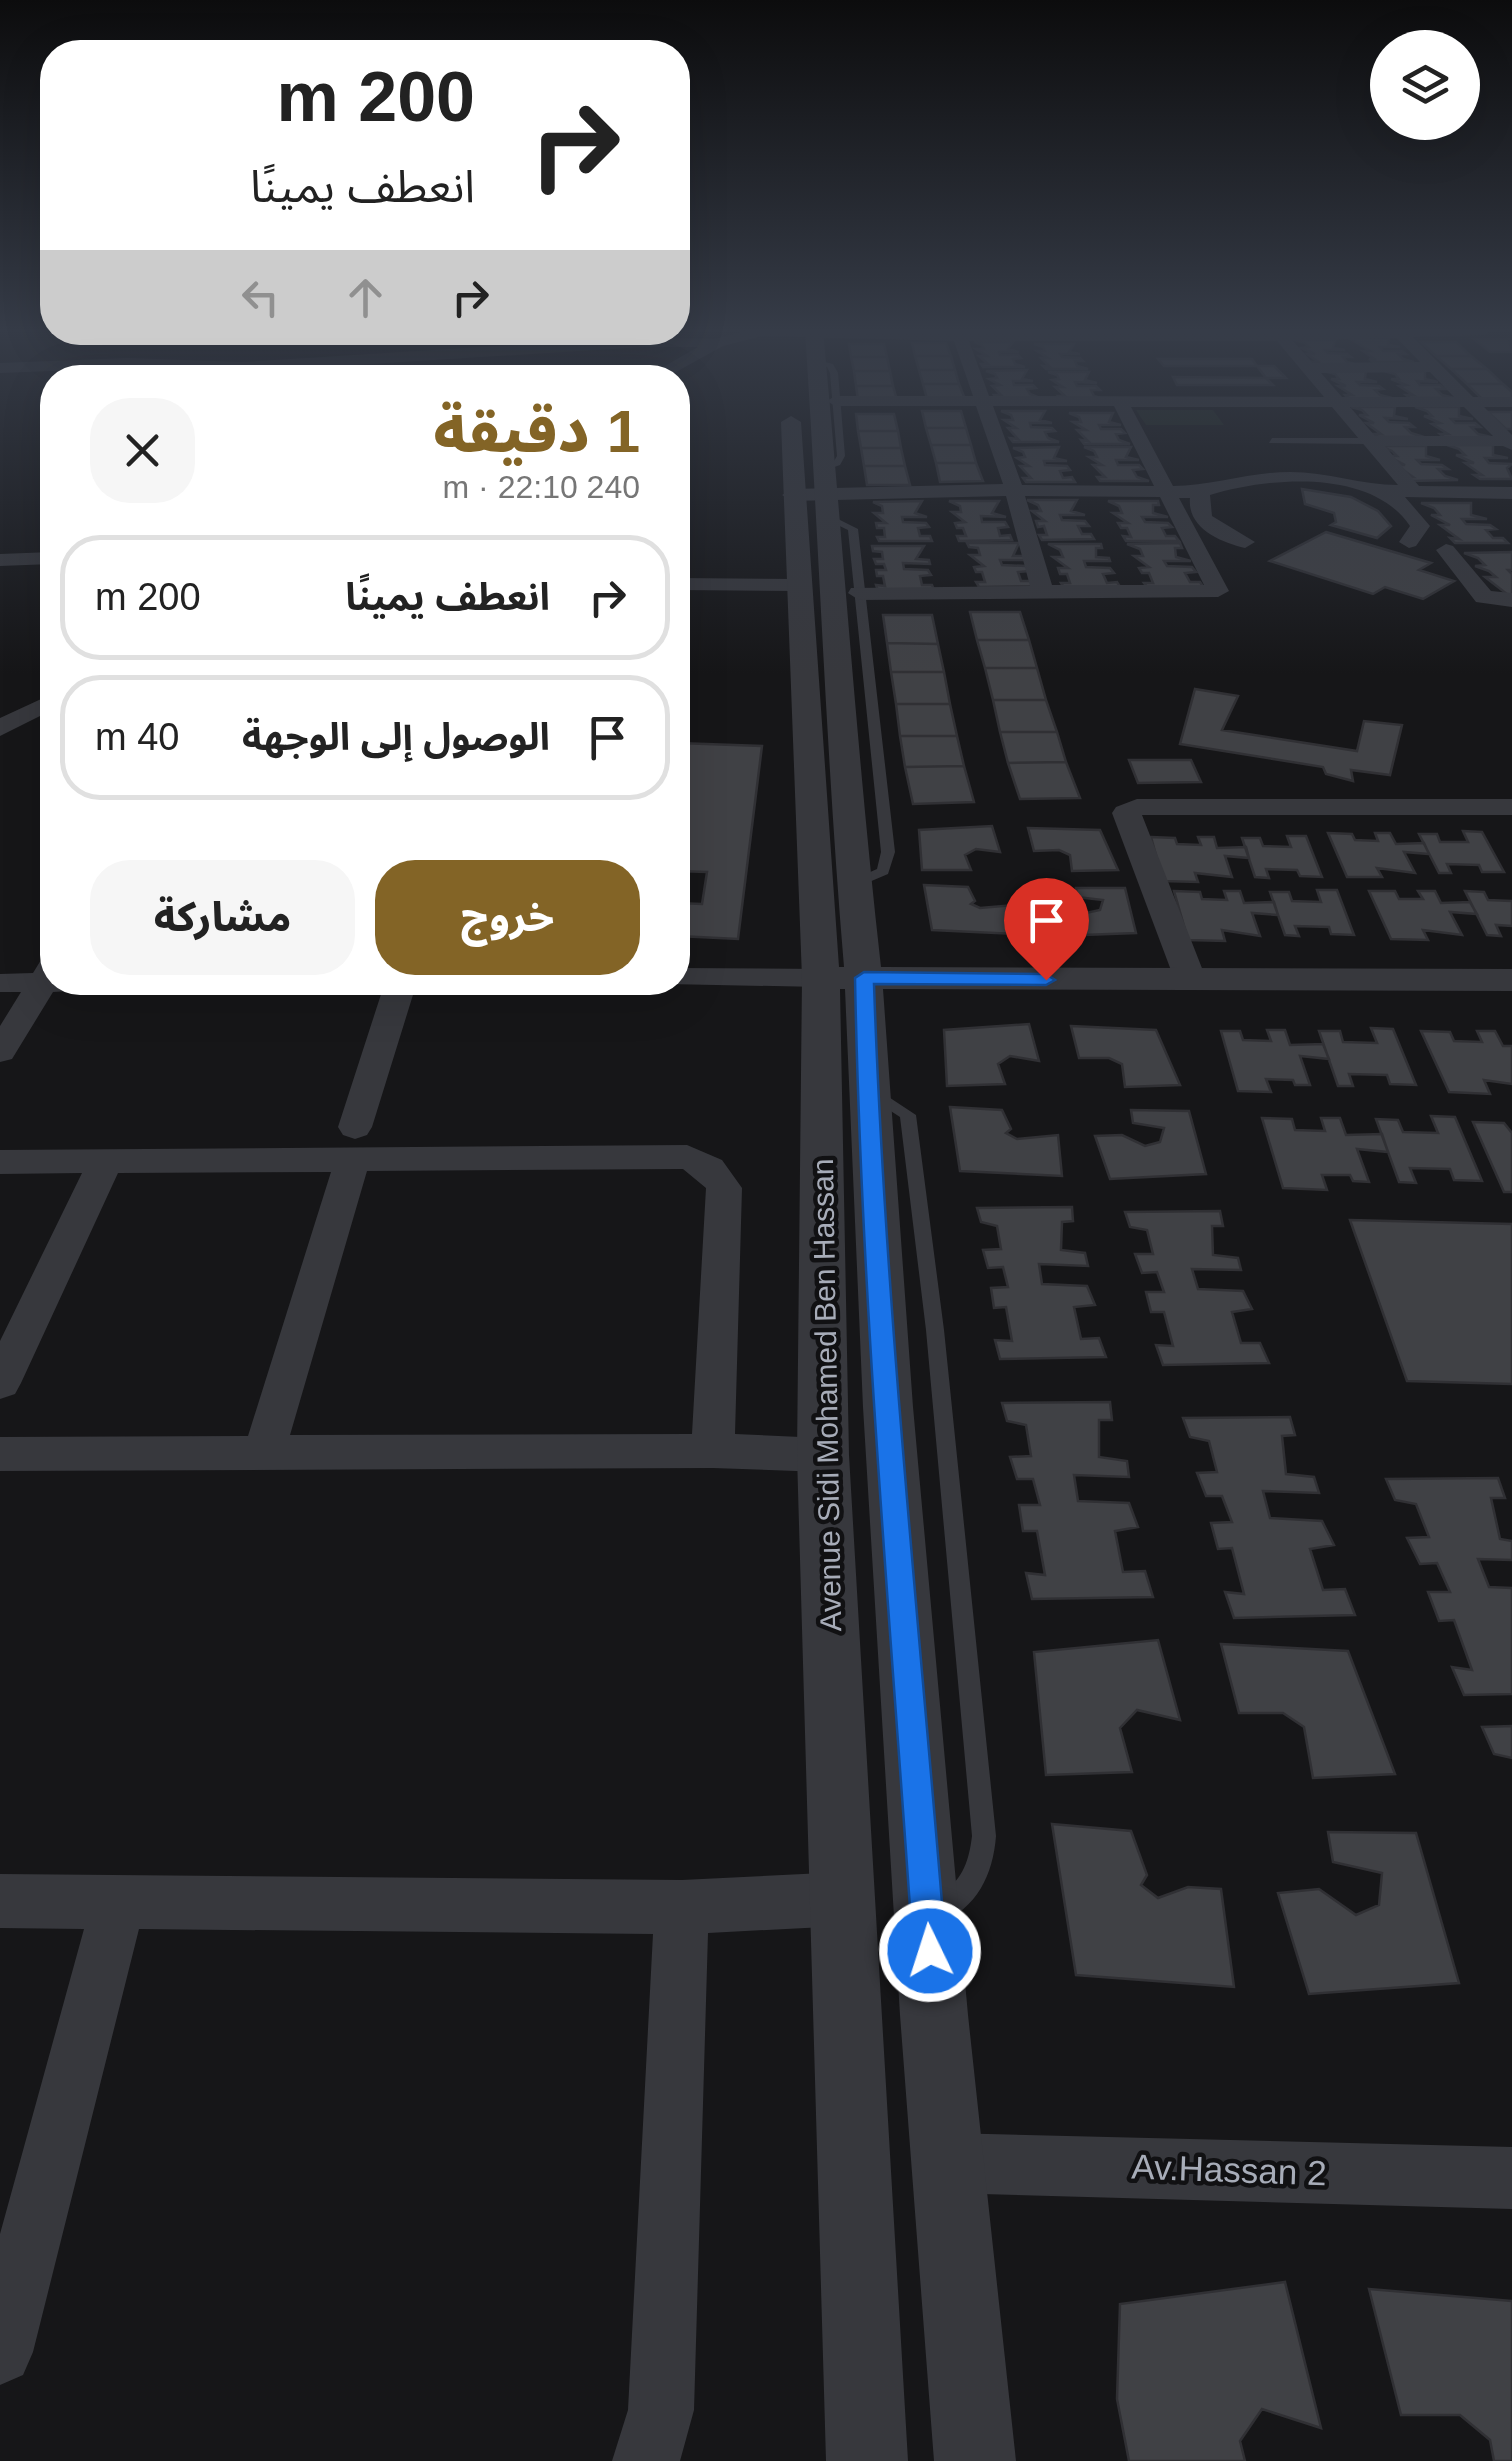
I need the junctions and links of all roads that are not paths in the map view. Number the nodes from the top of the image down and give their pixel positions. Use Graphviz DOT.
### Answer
graph roads {
  1 [pos="791,445"];
  2 [pos="821,445"];
  3 [pos="839,445"];
  4 [pos="997,445"];
  5 [pos="1141,445"];
  6 [pos="1371,445"];
  7 [pos="823,468"];
  8 [pos="1014,490"];
  9 [pos="1165,492"];
  10 [pos="1201,492"];
  11 [pos="1377,492"];
  12 [pos="1412,492"];
  13 [pos="1512,492"];
  14 [pos="792,494"];
  15 [pos="826,506"];
  16 [pos="1245,542"];
  17 [pos="1408,542"];
  18 [pos="1446,550"];
  19 [pos="40,558"];
  20 [pos="0,560"];
  21 [pos="690,584"];
  22 [pos="798,585"];
  23 [pos="1043,592"];
  24 [pos="859,593"];
  25 [pos="1512,600"];
  26 [pos="40,707"];
  27 [pos="0,728"];
  28 [pos="1512,807"];
  29 [pos="855,884"];
  30 [pos="40,976"];
  31 [pos="690,977"];
  32 [pos="843,978"];
  33 [pos="1512,980"];
  34 [pos="1191,981"];
  35 [pos="0,982"];
  36 [pos="40,986"];
  37 [pos="397,995"];
  38 [pos="0,1052"];
  39 [pos="354,1143"];
  40 [pos="106,1161"];
  41 [pos="0,1162"];
  42 [pos="0,1383"];
  43 [pos="713,1451"];
  44 [pos="264,1452"];
  45 [pos="0,1454"];
  46 [pos="823,1455"];
  47 [pos="844,1900"];
  48 [pos="0,1901"];
  49 [pos="119,1902"];
  50 [pos="682,1907"];
  51 [pos="946,2163"];
  52 [pos="1512,2178"];
  53 [pos="0,2352"];
  54 [pos="981,2452"];
  55 [pos="646,2461"];
  56 [pos="867,2461"];
  1 -- 14 [label="street, Avenue Sidi Mohamed Ben Hassan"];
  2 -- 7 [label="street, Avenue Sidi Mohamed Ben Hassan"];
  3 -- 7 [label="lane"];
  4 -- 8 [label="street"];
  5 -- 9 [label="street"];
  6 -- 12 [label="street"];
  7 -- 15 [label="street, Avenue Sidi Mohamed Ben Hassan"];
  8 -- 9 [label="street"];
  8 -- 15 [label="street"];
  8 -- 23 [label="street"];
  9 -- 10 [label="street"];
  9 -- 23 [label="street"];
  10 -- 11 [label="street"];
  10 -- 16 [label="street"];
  11 -- 12 [label="street"];
  11 -- 17 [label="street"];
  12 -- 13 [label="street"];
  14 -- 15 [label="street"];
  14 -- 22 [label="street, Avenue Sidi Mohamed Ben Hassan"];
  15 -- 24 [label="lane"];
  15 -- 29 [label="street, Avenue Sidi Mohamed Ben Hassan"];
  18 -- 25 [label="street"];
  19 -- 20 [label="street"];
  21 -- 22 [label="street"];
  22 -- 32 [label="street, Avenue Sidi Mohamed Ben Hassan"];
  23 -- 24 [label="street"];
  24 -- 29 [label="lane"];
  26 -- 27 [label="street"];
  28 -- 34 [label="street"];
  29 -- 32 [label="street, Avenue Sidi Mohamed Ben Hassan"];
  30 -- 35 [label="street"];
  31 -- 32 [label="street"];
  32 -- 34 [label="street"];
  32 -- 46 [label="street, Avenue Sidi Mohamed Ben Hassan"];
  32 -- 51 [label="street, Avenue Sidi Mohamed Ben Hassan"];
  33 -- 34 [label="street"];
  36 -- 38 [label="street"];
  37 -- 39 [label="street"];
  39 -- 40 [label="street"];
  39 -- 43 [label="street"];
  39 -- 44 [label="street"];
  40 -- 41 [label="street"];
  40 -- 42 [label="street"];
  43 -- 44 [label="street"];
  43 -- 46 [label="street"];
  44 -- 45 [label="street"];
  46 -- 47 [label="street, Avenue Sidi Mohamed Ben Hassan"];
  47 -- 50 [label="street"];
  47 -- 56 [label="street, Avenue Sidi Mohamed Ben Hassan"];
  48 -- 49 [label="street"];
  49 -- 50 [label="street"];
  49 -- 53 [label="street"];
  50 -- 55 [label="street"];
  51 -- 52 [label="street, Av.Hassan 2"];
  51 -- 54 [label="street, Avenue Sidi Mohamed Ben Hassan"];
}
